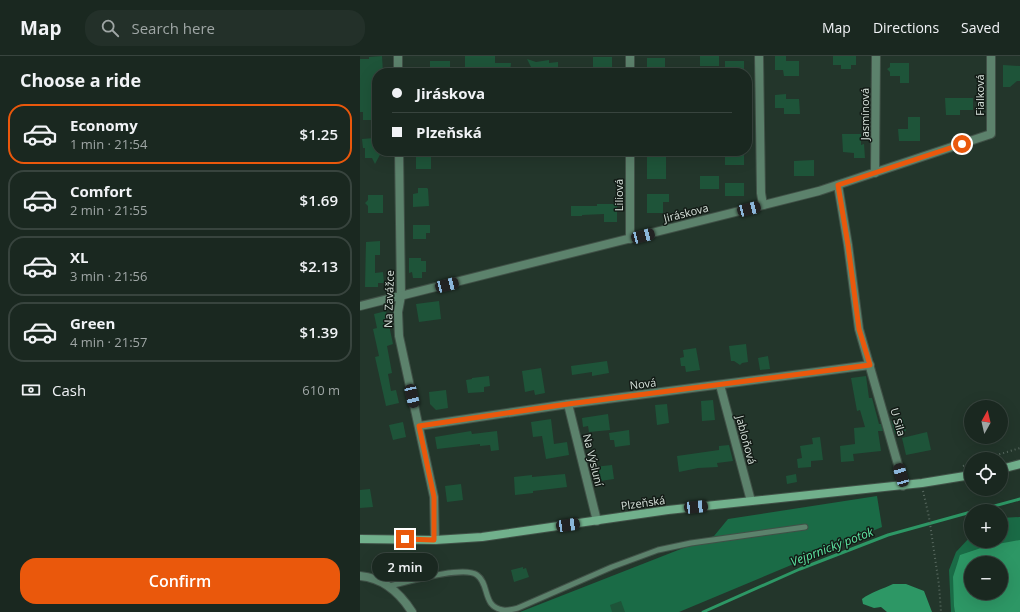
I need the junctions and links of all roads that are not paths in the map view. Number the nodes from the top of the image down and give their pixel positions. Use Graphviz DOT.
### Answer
graph roads {
  1 [pos="398,56"];
  2 [pos="630,56"];
  3 [pos="759,56"];
  4 [pos="876,56"];
  5 [pos="991,56"];
  6 [pos="398,68"];
  7 [pos="630,68"];
  8 [pos="991,134"];
  9 [pos="399,156"];
  10 [pos="630,156"];
  11 [pos="875,173"];
  12 [pos="838,185"];
  13 [pos="763,205"];
  14 [pos="630,239"];
  15 [pos="401,296"];
  16 [pos="360,306"];
  17 [pos="870,365"];
  18 [pos="720,385"];
  19 [pos="568,404"];
  20 [pos="419,426"];
  21 [pos="1020,464"];
  22 [pos="1008,467"];
  23 [pos="964,477"];
  24 [pos="903,486"];
  25 [pos="751,501"];
  26 [pos="596,521"];
  27 [pos="805,527"];
  28 [pos="360,539"];
  29 [pos="434,540"];
  30 [pos="360,576"];
  31 [pos="390,586"];
  32 [pos="412,612"];
  1 -- 6 [label="street"];
  2 -- 7 [label="street"];
  3 -- 13 [label="street"];
  4 -- 11 [label="street, Jasmínová"];
  5 -- 8 [label="street, Fialková"];
  8 -- 11 [label="street, Jiráskova"];
  9 -- 15 [label="street, Na Zavážce"];
  10 -- 14 [label="street, Liliová"];
  11 -- 12 [label="street, Jiráskova"];
  12 -- 13 [label="street, Jiráskova"];
  12 -- 17 [label="street, U Sila"];
  13 -- 14 [label="street, Jiráskova"];
  14 -- 15 [label="street, Jiráskova"];
  15 -- 16 [label="street, Jiráskova"];
  15 -- 20 [label="street, Na Zavážce"];
  17 -- 18 [label="street, Nová"];
  17 -- 24 [label="street, U Sila"];
  18 -- 19 [label="street, Nová"];
  18 -- 25 [label="street, Jabloňová"];
  19 -- 20 [label="street, Nová"];
  19 -- 26 [label="street, Na Výsluní"];
  20 -- 29 [label="street, Na Zavážce"];
  21 -- 22 [label="main road"];
  23 -- 24 [label="main road, Plzeňská"];
  24 -- 25 [label="main road, Plzeňská"];
  25 -- 26 [label="main road, Plzeňská"];
  26 -- 29 [label="main road, Plzeňská"];
  27 -- 31 [label="lane"];
  28 -- 29 [label="main road, Plzeňská"];
  30 -- 31 [label="street"];
  31 -- 32 [label="street"];
}
